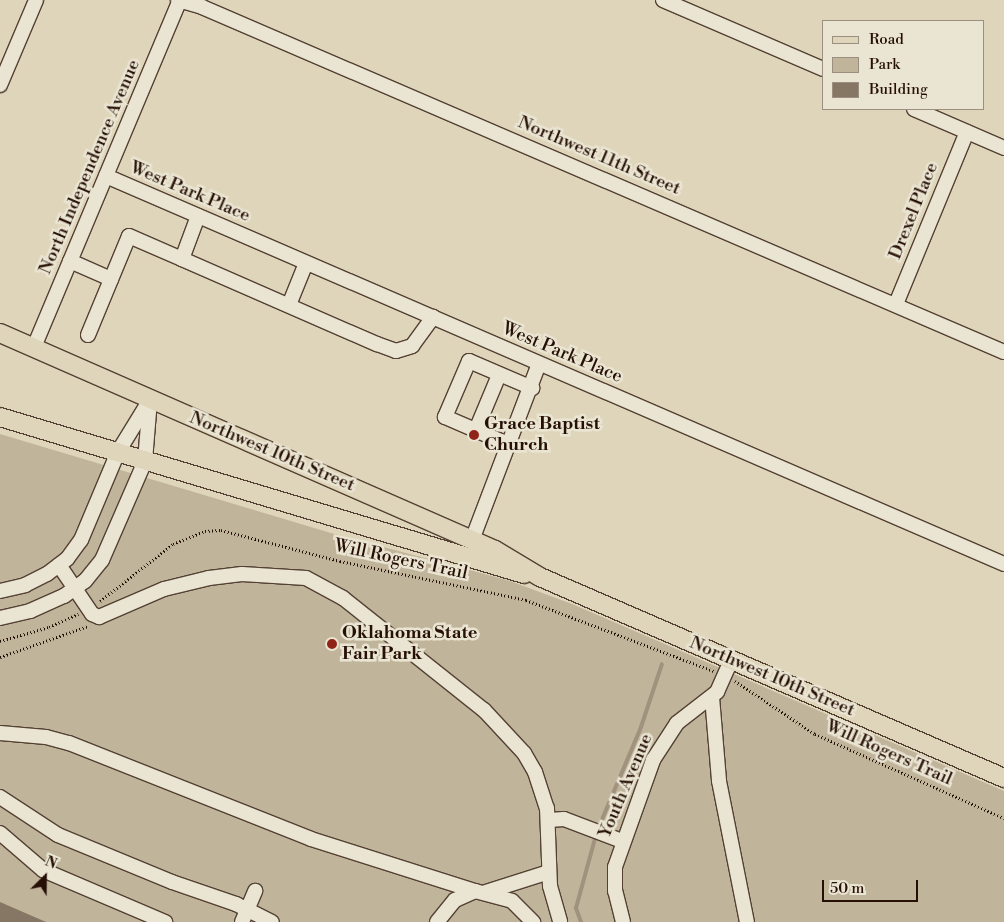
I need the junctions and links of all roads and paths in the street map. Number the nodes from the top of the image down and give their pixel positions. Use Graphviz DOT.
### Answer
graph roads {
  1 [pos="36,0"];
  2 [pos="179,0"];
  3 [pos="663,0"];
  4 [pos="822,69"];
  5 [pos="0,85"];
  6 [pos="916,110"];
  7 [pos="967,132"];
  8 [pos="1004,148"];
  9 [pos="106,176"];
  10 [pos="198,216"];
  11 [pos="182,259"];
  12 [pos="70,261"];
  13 [pos="306,262"];
  14 [pos="111,279"];
  15 [pos="896,304"];
  16 [pos="289,305"];
  17 [pos="433,317"];
  18 [pos="0,333"];
  19 [pos="88,335"];
  20 [pos="34,348"];
  21 [pos="1004,352"];
  22 [pos="539,364"];
  23 [pos="499,375"];
  24 [pos="532,388"];
  25 [pos="150,400"];
  26 [pos="0,417"];
  27 [pos="476,430"];
  28 [pos="510,445"];
  29 [pos="118,452"];
  30 [pos="144,461"];
  31 [pos="472,540"];
  32 [pos="1004,564"];
  33 [pos="59,565"];
  34 [pos="540,577"];
  35 [pos="76,589"];
  36 [pos="0,591"];
  37 [pos="102,600"];
  38 [pos="96,616"];
  39 [pos="0,618"];
  40 [pos="71,618"];
  41 [pos="0,641"];
  42 [pos="0,657"];
  43 [pos="732,659"];
  44 [pos="707,668"];
  45 [pos="745,685"];
  46 [pos="712,697"];
  47 [pos="0,733"];
  48 [pos="1004,778"];
  49 [pos="0,797"];
  50 [pos="1004,818"];
  51 [pos="549,820"];
  52 [pos="0,833"];
  53 [pos="616,839"];
  54 [pos="549,872"];
  55 [pos="255,891"];
  56 [pos="480,891"];
  57 [pos="247,909"];
  58 [pos="165,922"];
  59 [pos="242,922"];
  60 [pos="272,922"];
  61 [pos="437,922"];
  62 [pos="533,922"];
  63 [pos="560,922"];
  64 [pos="622,922"];
  65 [pos="747,922"];
  1 -- 5 [label="street"];
  2 -- 9 [label="street, North Independence Avenue"];
  2 -- 15 [label="street, Northwest 11th Street"];
  3 -- 4 [label="street"];
  6 -- 7 [label="street"];
  7 -- 8 [label="street"];
  7 -- 15 [label="street, Drexel Place"];
  9 -- 10 [label="street, West Park Place"];
  9 -- 12 [label="street, North Independence Avenue"];
  10 -- 11 [label="street"];
  10 -- 13 [label="street, West Park Place"];
  11 -- 14 [label="street"];
  11 -- 16 [label="street"];
  12 -- 14 [label="street"];
  12 -- 20 [label="street, North Independence Avenue"];
  13 -- 16 [label="street"];
  13 -- 17 [label="street, West Park Place"];
  14 -- 19 [label="street"];
  15 -- 21 [label="street, Northwest 11th Street"];
  16 -- 17 [label="street"];
  17 -- 22 [label="street, West Park Place"];
  18 -- 20 [label="main road, Northwest 10th Street"];
  20 -- 25 [label="main road, Northwest 10th Street"];
  22 -- 24 [label="street"];
  22 -- 32 [label="street, West Park Place"];
  23 -- 24 [label="street"];
  23 -- 27 [label="street"];
  23 -- 27 [label="street"];
  24 -- 28 [label="street"];
  25 -- 29 [label="street"];
  25 -- 30 [label="street"];
  25 -- 31 [label="main road, Northwest 10th Street"];
  26 -- 29 [label="main road, Northwest 10th Street"];
  27 -- 28 [label="street"];
  28 -- 31 [label="street"];
  29 -- 30 [label="main road, Northwest 10th Street"];
  29 -- 33 [label="street"];
  30 -- 34 [label="main road, Northwest 10th Street"];
  30 -- 35 [label="street"];
  31 -- 34 [label="main road, Northwest 10th Street"];
  33 -- 35 [label="street"];
  33 -- 36 [label="street"];
  34 -- 43 [label="main road, Northwest 10th Street"];
  35 -- 38 [label="street"];
  35 -- 39 [label="street"];
  37 -- 44 [label="path, Will Rogers Trail"];
  38 -- 42 [label="path"];
  38 -- 51 [label="street"];
  40 -- 41 [label="path"];
  43 -- 46 [label="street, Youth Avenue"];
  43 -- 48 [label="main road, Northwest 10th Street"];
  45 -- 50 [label="path, Will Rogers Trail"];
  46 -- 53 [label="street, Youth Avenue"];
  46 -- 65 [label="street"];
  47 -- 56 [label="street"];
  49 -- 57 [label="street"];
  51 -- 53 [label="street"];
  51 -- 54 [label="street"];
  52 -- 58 [label="street"];
  53 -- 64 [label="street, Youth Avenue"];
  54 -- 56 [label="street"];
  54 -- 63 [label="street"];
  55 -- 57 [label="street"];
  56 -- 61 [label="street"];
  56 -- 62 [label="street"];
  57 -- 59 [label="street"];
  57 -- 60 [label="street"];
}
